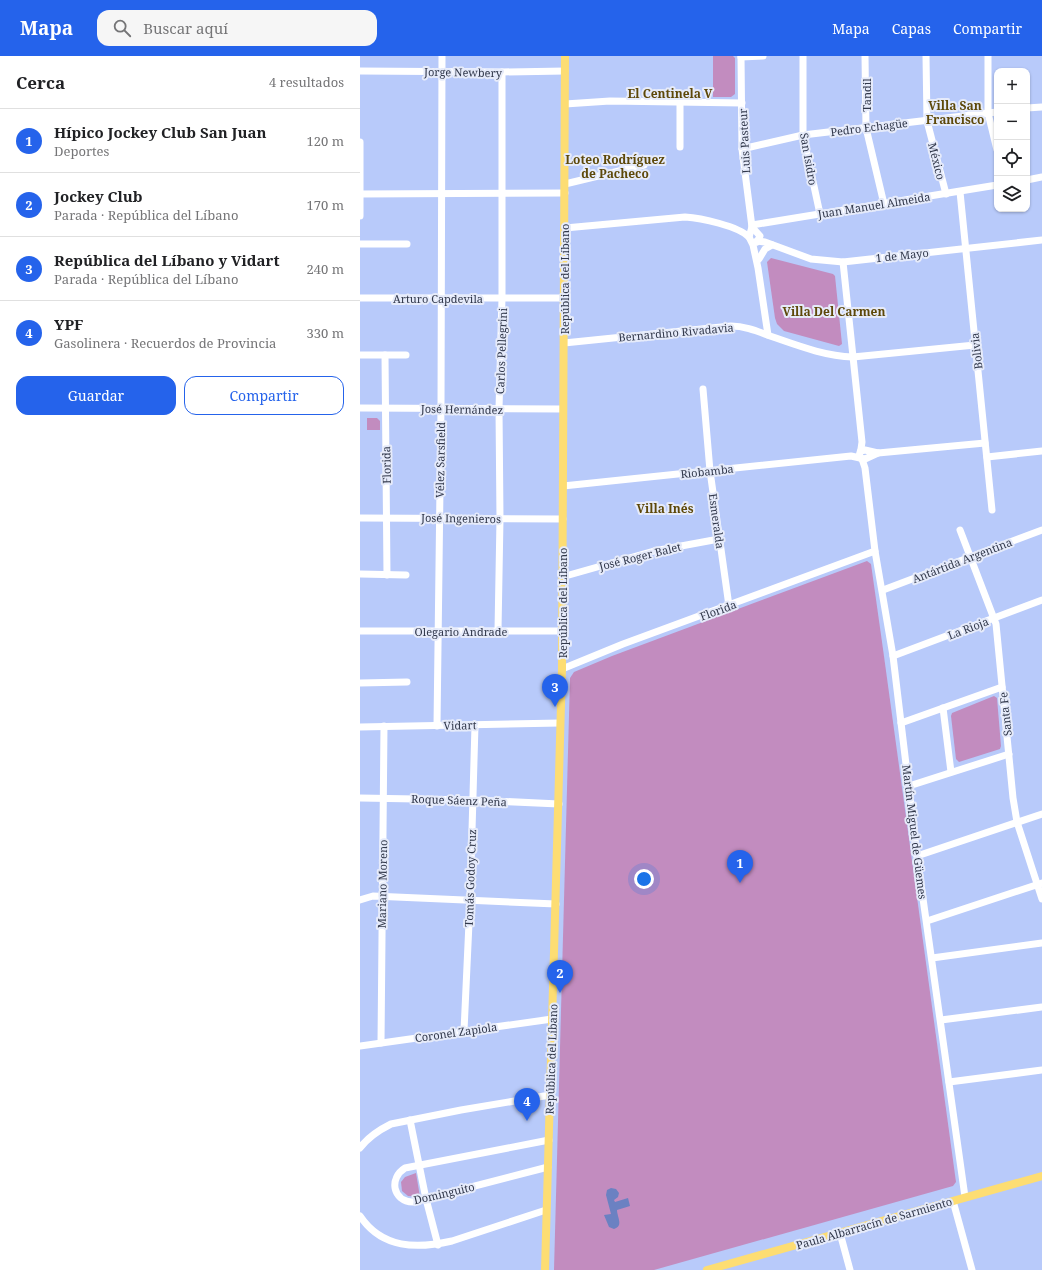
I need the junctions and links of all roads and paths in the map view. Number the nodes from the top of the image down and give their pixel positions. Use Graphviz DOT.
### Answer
graph roads {
  1 [pos="442,56"];
  2 [pos="565,56"];
  3 [pos="763,56"];
  4 [pos="803,56"];
  5 [pos="865,56"];
  6 [pos="926,56"];
  7 [pos="988,56"];
  8 [pos="741,57"];
  9 [pos="360,71"];
  10 [pos="565,71"];
  11 [pos="442,72"];
  12 [pos="502,72"];
  13 [pos="680,102"];
  14 [pos="742,103"];
  15 [pos="565,104"];
  16 [pos="1042,107"];
  17 [pos="1030,108"];
  18 [pos="994,112"];
  19 [pos="988,113"];
  20 [pos="927,120"];
  21 [pos="866,128"];
  22 [pos="803,135"];
  23 [pos="995,140"];
  24 [pos="360,142"];
  25 [pos="680,147"];
  26 [pos="742,149"];
  27 [pos="644,165"];
  28 [pos="1042,177"];
  29 [pos="1030,179"];
  30 [pos="565,184"];
  31 [pos="994,186"];
  32 [pos="960,192"];
  33 [pos="565,193"];
  34 [pos="360,194"];
  35 [pos="441,194"];
  36 [pos="503,194"];
  37 [pos="946,194"];
  38 [pos="884,204"];
  39 [pos="820,214"];
  40 [pos="360,216"];
  41 [pos="565,228"];
  42 [pos="752,235"];
  43 [pos="1042,240"];
  44 [pos="360,244"];
  45 [pos="407,244"];
  46 [pos="772,245"];
  47 [pos="965,248"];
  48 [pos="759,259"];
  49 [pos="843,262"];
  50 [pos="758,268"];
  51 [pos="360,298"];
  52 [pos="441,298"];
  53 [pos="502,298"];
  54 [pos="564,298"];
  55 [pos="768,335"];
  56 [pos="564,343"];
  57 [pos="975,345"];
  58 [pos="406,354"];
  59 [pos="360,355"];
  60 [pos="385,355"];
  61 [pos="853,357"];
  62 [pos="703,389"];
  63 [pos="360,408"];
  64 [pos="385,408"];
  65 [pos="441,408"];
  66 [pos="563,408"];
  67 [pos="499,409"];
  68 [pos="985,443"];
  69 [pos="1042,451"];
  70 [pos="864,454"];
  71 [pos="987,457"];
  72 [pos="710,470"];
  73 [pos="563,486"];
  74 [pos="992,510"];
  75 [pos="387,517"];
  76 [pos="360,518"];
  77 [pos="439,518"];
  78 [pos="500,519"];
  79 [pos="563,519"];
  80 [pos="960,530"];
  81 [pos="1042,530"];
  82 [pos="719,539"];
  83 [pos="875,552"];
  84 [pos="970,557"];
  85 [pos="360,574"];
  86 [pos="387,575"];
  87 [pos="406,575"];
  88 [pos="562,577"];
  89 [pos="882,590"];
  90 [pos="1042,600"];
  91 [pos="729,606"];
  92 [pos="994,618"];
  93 [pos="498,630"];
  94 [pos="360,631"];
  95 [pos="438,631"];
  96 [pos="562,631"];
  97 [pos="893,656"];
  98 [pos="562,669"];
  99 [pos="360,682"];
  100 [pos="407,682"];
  101 [pos="1002,687"];
  102 [pos="943,708"];
  103 [pos="560,723"];
  104 [pos="901,723"];
  105 [pos="475,725"];
  106 [pos="360,726"];
  107 [pos="384,726"];
  108 [pos="437,726"];
  109 [pos="1009,754"];
  110 [pos="951,772"];
  111 [pos="909,786"];
  112 [pos="360,798"];
  113 [pos="383,798"];
  114 [pos="473,800"];
  115 [pos="559,804"];
  116 [pos="1042,814"];
  117 [pos="1017,822"];
  118 [pos="918,856"];
  119 [pos="1040,884"];
  120 [pos="382,897"];
  121 [pos="360,900"];
  122 [pos="1042,900"];
  123 [pos="470,901"];
  124 [pos="556,904"];
  125 [pos="927,921"];
  126 [pos="1042,943"];
  127 [pos="932,958"];
  128 [pos="1042,1007"];
  129 [pos="552,1019"];
  130 [pos="941,1020"];
  131 [pos="464,1031"];
  132 [pos="381,1043"];
  133 [pos="360,1046"];
  134 [pos="1042,1070"];
  135 [pos="949,1082"];
  136 [pos="550,1095"];
  137 [pos="410,1120"];
  138 [pos="549,1140"];
  139 [pos="360,1148"];
  140 [pos="420,1165"];
  141 [pos="548,1167"];
  142 [pos="1042,1176"];
  143 [pos="965,1197"];
  144 [pos="426,1199"];
  145 [pos="953,1201"];
  146 [pos="546,1210"];
  147 [pos="360,1216"];
  148 [pos="840,1233"];
  149 [pos="438,1245"];
  150 [pos="727,1267"];
  151 [pos="545,1270"];
  152 [pos="707,1270"];
  153 [pos="850,1270"];
  154 [pos="972,1270"];
  1 -- 11 [label="street, Vélez Sarsfield"];
  2 -- 10 [label="main road, República del Líbano"];
  3 -- 8 [label="street"];
  4 -- 22 [label="street, San Isidro"];
  5 -- 21 [label="street, Tandil"];
  6 -- 20 [label="street, México"];
  7 -- 19 [label="street"];
  8 -- 14 [label="street, Luis Pasteur"];
  9 -- 11 [label="street, Jorge Newbery"];
  10 -- 12 [label="street, Jorge Newbery"];
  10 -- 15 [label="main road, República del Líbano"];
  11 -- 12 [label="street, Jorge Newbery"];
  11 -- 35 [label="street, Vélez Sarsfield"];
  12 -- 36 [label="street, Carlos Pellegrini"];
  13 -- 14 [label="street"];
  13 -- 15 [label="street"];
  13 -- 25 [label="street"];
  14 -- 26 [label="street, Luis Pasteur"];
  15 -- 30 [label="main road, República del Líbano"];
  16 -- 17 [label="street"];
  18 -- 19 [label="street, Pedro Echagüe"];
  19 -- 20 [label="street, Pedro Echagüe"];
  19 -- 23 [label="street"];
  20 -- 21 [label="street, Pedro Echagüe"];
  20 -- 37 [label="street, México"];
  21 -- 22 [label="street, Pedro Echagüe"];
  21 -- 38 [label="street, Tandil"];
  22 -- 26 [label="street, Pedro Echagüe"];
  22 -- 39 [label="street, San Isidro"];
  24 -- 34 [label="street"];
  26 -- 42 [label="street, Luis Pasteur"];
  27 -- 30 [label="street"];
  28 -- 29 [label="street"];
  30 -- 33 [label="main road, República del Líbano"];
  31 -- 32 [label="street, Juan Manuel Almeida"];
  32 -- 37 [label="street, Juan Manuel Almeida"];
  32 -- 47 [label="street, Bolivia"];
  33 -- 36 [label="street"];
  33 -- 41 [label="main road, República del Líbano"];
  34 -- 35 [label="street"];
  34 -- 40 [label="street"];
  35 -- 36 [label="street"];
  35 -- 52 [label="street, Vélez Sarsfield"];
  36 -- 53 [label="street, Carlos Pellegrini"];
  37 -- 38 [label="street, Juan Manuel Almeida"];
  38 -- 39 [label="street, Juan Manuel Almeida"];
  39 -- 42 [label="street, Juan Manuel Almeida"];
  41 -- 42 [label="street, 1 de Mayo"];
  41 -- 54 [label="main road, República del Líbano"];
  42 -- 46 [label="street, 1 de Mayo"];
  42 -- 48 [label="street, Luis Pasteur"];
  42 -- 50 [label="street, Luis Pasteur"];
  43 -- 47 [label="street, 1 de Mayo"];
  44 -- 45 [label="street"];
  46 -- 48 [label="street"];
  46 -- 49 [label="street, 1 de Mayo"];
  47 -- 49 [label="street, 1 de Mayo"];
  47 -- 57 [label="street, Bolivia"];
  48 -- 50 [label="street, Luis Pasteur"];
  49 -- 61 [label="street, Martín Miguel de Güemes"];
  50 -- 55 [label="street, Luis Pasteur"];
  51 -- 52 [label="street, Arturo Capdevila"];
  52 -- 53 [label="street, Arturo Capdevila"];
  52 -- 65 [label="street, Vélez Sarsfield"];
  53 -- 54 [label="street, Arturo Capdevila"];
  53 -- 67 [label="street, Carlos Pellegrini"];
  54 -- 56 [label="main road, República del Líbano"];
  55 -- 56 [label="street, Bernardino Rivadavia"];
  55 -- 61 [label="street, Bernardino Rivadavia"];
  56 -- 66 [label="main road, República del Líbano"];
  57 -- 61 [label="street, Bernardino Rivadavia"];
  57 -- 68 [label="street, Bolivia"];
  58 -- 60 [label="street"];
  59 -- 60 [label="street"];
  60 -- 64 [label="street, Florida"];
  61 -- 70 [label="street, Martín Miguel de Güemes"];
  62 -- 72 [label="street, Esmeralda"];
  63 -- 64 [label="street, José Hernández"];
  64 -- 65 [label="street, José Hernández"];
  64 -- 75 [label="street, Florida"];
  65 -- 67 [label="street, José Hernández"];
  65 -- 77 [label="street, Vélez Sarsfield"];
  66 -- 67 [label="street, José Hernández"];
  66 -- 73 [label="main road, República del Líbano"];
  67 -- 78 [label="street, Carlos Pellegrini"];
  68 -- 70 [label="street, Riobamba"];
  68 -- 71 [label="street, Bolivia"];
  69 -- 71 [label="street"];
  70 -- 72 [label="street, Riobamba"];
  70 -- 83 [label="street, Martín Miguel de Güemes"];
  71 -- 74 [label="street, Bolivia"];
  72 -- 73 [label="street, Riobamba"];
  72 -- 82 [label="street, Esmeralda"];
  73 -- 79 [label="main road, República del Líbano"];
  75 -- 76 [label="street, José Ingenieros"];
  75 -- 77 [label="street, José Ingenieros"];
  75 -- 86 [label="street, Florida"];
  77 -- 78 [label="street, José Ingenieros"];
  77 -- 95 [label="street, Vélez Sarsfield"];
  78 -- 79 [label="street, José Ingenieros"];
  78 -- 93 [label="street, Carlos Pellegrini"];
  79 -- 88 [label="main road, República del Líbano"];
  80 -- 84 [label="street, Santa Fe"];
  81 -- 84 [label="street, Antártida Argentina"];
  82 -- 88 [label="street, José Roger Balet"];
  82 -- 91 [label="street, Esmeralda"];
  83 -- 89 [label="street, Martín Miguel de Güemes"];
  83 -- 91 [label="street, Florida"];
  84 -- 89 [label="street, Antártida Argentina"];
  84 -- 92 [label="street, Santa Fe"];
  85 -- 86 [label="street"];
  86 -- 87 [label="street"];
  88 -- 96 [label="main road, República del Líbano"];
  89 -- 97 [label="street, Martín Miguel de Güemes"];
  90 -- 92 [label="street, La Rioja"];
  91 -- 98 [label="street, Florida"];
  92 -- 97 [label="street, La Rioja"];
  92 -- 101 [label="street, Santa Fe"];
  93 -- 95 [label="street, Olegario Andrade"];
  93 -- 96 [label="street, Olegario Andrade"];
  94 -- 95 [label="street, Olegario Andrade"];
  95 -- 108 [label="street, Vélez Sarsfield"];
  96 -- 98 [label="main road, República del Líbano"];
  97 -- 104 [label="street, Martín Miguel de Güemes"];
  98 -- 103 [label="main road, República del Líbano"];
  99 -- 100 [label="street"];
  101 -- 102 [label="street"];
  101 -- 109 [label="street, Santa Fe"];
  102 -- 104 [label="street"];
  102 -- 110 [label="street"];
  103 -- 105 [label="street, Vidart"];
  103 -- 115 [label="main road, República del Líbano"];
  104 -- 111 [label="street, Martín Miguel de Güemes"];
  105 -- 108 [label="street, Vidart"];
  105 -- 114 [label="street, Tomás Godoy Cruz"];
  106 -- 107 [label="street, Vidart"];
  107 -- 108 [label="street, Vidart"];
  107 -- 113 [label="street, Mariano Moreno"];
  109 -- 110 [label="street"];
  109 -- 117 [label="street, Santa Fe"];
  110 -- 111 [label="street"];
  111 -- 118 [label="street, Martín Miguel de Güemes"];
  112 -- 113 [label="street, Roque Sáenz Peña"];
  113 -- 114 [label="street, Roque Sáenz Peña"];
  113 -- 120 [label="street, Mariano Moreno"];
  114 -- 115 [label="street, Roque Sáenz Peña"];
  114 -- 123 [label="street, Tomás Godoy Cruz"];
  115 -- 124 [label="main road, República del Líbano"];
  116 -- 117 [label="street"];
  117 -- 118 [label="street"];
  117 -- 119 [label="street, Santa Fe"];
  118 -- 125 [label="street, Martín Miguel de Güemes"];
  119 -- 122 [label="street, Santa Fe"];
  119 -- 125 [label="street"];
  120 -- 121 [label="street"];
  120 -- 123 [label="street"];
  120 -- 132 [label="street, Mariano Moreno"];
  123 -- 124 [label="street"];
  123 -- 131 [label="street, Tomás Godoy Cruz"];
  124 -- 129 [label="main road, República del Líbano"];
  125 -- 127 [label="street, Martín Miguel de Güemes"];
  126 -- 127 [label="street"];
  127 -- 130 [label="street, Martín Miguel de Güemes"];
  128 -- 130 [label="street"];
  129 -- 131 [label="street, Coronel Zapiola"];
  129 -- 136 [label="main road, República del Líbano"];
  130 -- 135 [label="street, Martín Miguel de Güemes"];
  131 -- 132 [label="street, Coronel Zapiola"];
  132 -- 133 [label="street, Coronel Zapiola"];
  134 -- 135 [label="street"];
  135 -- 143 [label="street, Martín Miguel de Güemes"];
  136 -- 137 [label="street"];
  136 -- 138 [label="main road, República del Líbano"];
  137 -- 139 [label="street"];
  137 -- 140 [label="street"];
  138 -- 140 [label="street, Dominguito"];
  138 -- 141 [label="main road, República del Líbano"];
  140 -- 144 [label="street"];
  140 -- 144 [label="street, Dominguito"];
  141 -- 144 [label="street, Dominguito"];
  141 -- 146 [label="main road, República del Líbano"];
  142 -- 143 [label="main road, Paula Albarracín de Sarmiento"];
  143 -- 145 [label="main road, Paula Albarracín de Sarmiento"];
  144 -- 149 [label="street"];
  145 -- 148 [label="main road, Paula Albarracín de Sarmiento"];
  145 -- 154 [label="street"];
  146 -- 149 [label="street"];
  146 -- 151 [label="main road, República del Líbano"];
  147 -- 149 [label="street"];
  148 -- 150 [label="main road, Paula Albarracín de Sarmiento"];
  148 -- 153 [label="street"];
  150 -- 152 [label="main road, Paula Albarracín de Sarmiento"];
}
